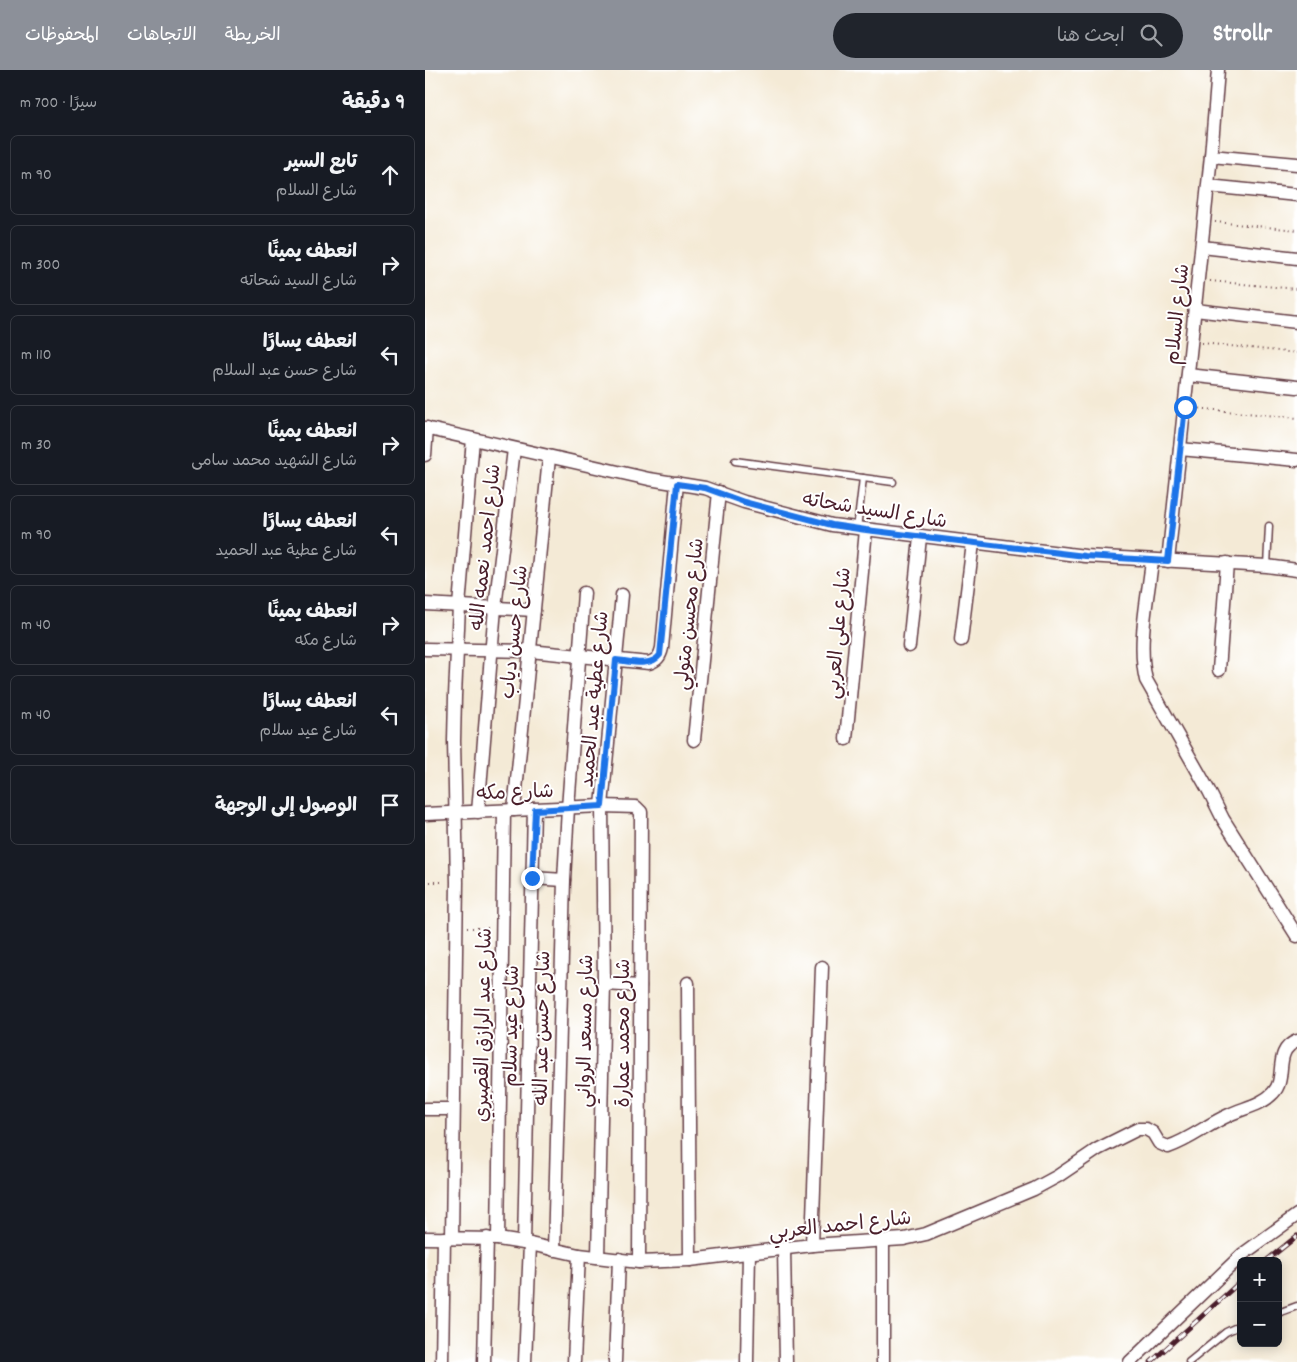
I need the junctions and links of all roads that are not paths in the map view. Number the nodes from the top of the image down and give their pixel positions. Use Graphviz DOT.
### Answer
graph roads {
  1 [pos="1218,70"];
  2 [pos="1211,156"];
  3 [pos="1297,164"];
  4 [pos="1208,186"];
  5 [pos="1297,195"];
  6 [pos="1202,247"];
  7 [pos="1297,258"];
  8 [pos="1195,310"];
  9 [pos="1297,322"];
  10 [pos="1188,375"];
  11 [pos="1297,387"];
  12 [pos="426,428"];
  13 [pos="473,439"];
  14 [pos="514,449"];
  15 [pos="1180,449"];
  16 [pos="425,455"];
  17 [pos="549,458"];
  18 [pos="1297,460"];
  19 [pos="735,461"];
  20 [pos="863,478"];
  21 [pos="893,482"];
  22 [pos="677,484"];
  23 [pos="719,492"];
  24 [pos="1269,526"];
  25 [pos="861,529"];
  26 [pos="920,536"];
  27 [pos="973,543"];
  28 [pos="1152,561"];
  29 [pos="1168,561"];
  30 [pos="1227,563"];
  31 [pos="1267,566"];
  32 [pos="1297,570"];
  33 [pos="584,593"];
  34 [pos="622,595"];
  35 [pos="425,600"];
  36 [pos="459,606"];
  37 [pos="495,608"];
  38 [pos="534,610"];
  39 [pos="961,640"];
  40 [pos="909,646"];
  41 [pos="425,649"];
  42 [pos="457,650"];
  43 [pos="492,650"];
  44 [pos="530,651"];
  45 [pos="579,656"];
  46 [pos="616,660"];
  47 [pos="1219,670"];
  48 [pos="846,739"];
  49 [pos="694,740"];
  50 [pos="602,806"];
  51 [pos="636,807"];
  52 [pos="568,808"];
  53 [pos="535,810"];
  54 [pos="509,811"];
  55 [pos="478,812"];
  56 [pos="457,813"];
  57 [pos="425,814"];
  58 [pos="532,878"];
  59 [pos="564,880"];
  60 [pos="1297,936"];
  61 [pos="822,967"];
  62 [pos="688,983"];
  63 [pos="604,984"];
  64 [pos="641,986"];
  65 [pos="1297,1041"];
  66 [pos="425,1109"];
  67 [pos="453,1109"];
  68 [pos="1297,1215"];
  69 [pos="425,1238"];
  70 [pos="448,1238"];
  71 [pos="493,1239"];
  72 [pos="883,1241"];
  73 [pos="527,1243"];
  74 [pos="812,1245"];
  75 [pos="784,1248"];
  76 [pos="555,1250"];
  77 [pos="749,1253"];
  78 [pos="579,1254"];
  79 [pos="598,1257"];
  80 [pos="619,1259"];
  81 [pos="690,1260"];
  82 [pos="639,1262"];
  83 [pos="1297,1306"];
  84 [pos="1282,1312"];
  85 [pos="1237,1327"];
  86 [pos="442,1362"];
  87 [pos="484,1362"];
  88 [pos="525,1362"];
  89 [pos="574,1362"];
  90 [pos="615,1362"];
  91 [pos="747,1362"];
  92 [pos="786,1362"];
  93 [pos="883,1362"];
  94 [pos="1130,1362"];
  95 [pos="1189,1362"];
  1 -- 2 [label="street, شارع السلام"];
  2 -- 3 [label="street"];
  2 -- 4 [label="street, شارع السلام"];
  4 -- 5 [label="street"];
  4 -- 6 [label="street, شارع السلام"];
  6 -- 7 [label="street"];
  6 -- 8 [label="street, شارع السلام"];
  8 -- 9 [label="street"];
  8 -- 10 [label="street, شارع السلام"];
  10 -- 11 [label="street"];
  10 -- 15 [label="street, شارع السلام"];
  12 -- 13 [label="street, شارع السيد شحاته"];
  12 -- 16 [label="street"];
  13 -- 14 [label="street, شارع السيد شحاته"];
  13 -- 36 [label="street"];
  14 -- 17 [label="street, شارع السيد شحاته"];
  14 -- 37 [label="street, شارع احمد نعمه الله"];
  15 -- 18 [label="street"];
  15 -- 29 [label="street, شارع السلام"];
  17 -- 22 [label="street, شارع السيد شحاته"];
  17 -- 38 [label="street, شارع حسن دياب"];
  19 -- 20 [label="lane"];
  20 -- 21 [label="lane"];
  20 -- 25 [label="lane"];
  22 -- 23 [label="street, شارع السيد شحاته"];
  22 -- 46 [label="street"];
  23 -- 25 [label="street, شارع السيد شحاته"];
  23 -- 49 [label="street, شارع محسن متولي"];
  24 -- 31 [label="lane"];
  25 -- 26 [label="street, شارع السيد شحاته"];
  25 -- 48 [label="street, شارع على العربي"];
  26 -- 27 [label="street, شارع السيد شحاته"];
  26 -- 40 [label="street"];
  27 -- 28 [label="street, شارع السيد شحاته"];
  27 -- 39 [label="street"];
  28 -- 29 [label="street, شارع السيد شحاته"];
  28 -- 60 [label="street"];
  29 -- 30 [label="street, شارع السيد شحاته"];
  30 -- 31 [label="street, شارع السيد شحاته"];
  30 -- 47 [label="street"];
  31 -- 32 [label="street, شارع السيد شحاته"];
  33 -- 45 [label="street, شارع حسن عبد الله"];
  34 -- 46 [label="street, شارع عطية عبد الحميد"];
  35 -- 36 [label="street"];
  36 -- 37 [label="street"];
  36 -- 42 [label="street"];
  37 -- 38 [label="street"];
  37 -- 43 [label="street, شارع احمد نعمه الله"];
  38 -- 44 [label="street, شارع حسن دياب"];
  41 -- 42 [label="street"];
  42 -- 43 [label="street"];
  42 -- 56 [label="street"];
  43 -- 44 [label="street"];
  43 -- 55 [label="street, شارع احمد نعمه الله"];
  44 -- 45 [label="street"];
  44 -- 54 [label="street, شارع حسن دياب"];
  45 -- 46 [label="street"];
  45 -- 52 [label="street, شارع حسن عبد الله"];
  46 -- 50 [label="street, شارع عطية عبد الحميد"];
  50 -- 51 [label="street, شارع مكه"];
  50 -- 52 [label="street, شارع مكه"];
  50 -- 63 [label="street, شارع مسعد الرواني"];
  51 -- 64 [label="street, شارع محمد عمارة"];
  52 -- 53 [label="street, شارع مكه"];
  52 -- 59 [label="street, شارع حسن عبد الله"];
  53 -- 54 [label="street, شارع مكه"];
  53 -- 58 [label="street, شارع عيد سلام"];
  54 -- 55 [label="street, شارع مكه"];
  54 -- 71 [label="street, شارع عبد الرازق القصيري"];
  55 -- 56 [label="street, شارع مكه"];
  56 -- 57 [label="street, شارع مكه"];
  56 -- 67 [label="street"];
  58 -- 59 [label="street"];
  58 -- 73 [label="street, شارع عيد سلام"];
  59 -- 76 [label="street, شارع حسن عبد الله"];
  61 -- 74 [label="street"];
  62 -- 81 [label="street"];
  63 -- 64 [label="street"];
  63 -- 79 [label="street, شارع مسعد الرواني"];
  64 -- 82 [label="street, شارع محمد عمارة"];
  65 -- 72 [label="street, شارع احمد العربي"];
  66 -- 67 [label="street"];
  67 -- 70 [label="street"];
  68 -- 94 [label="street"];
  69 -- 70 [label="street, شارع احمد العربي"];
  70 -- 71 [label="street, شارع احمد العربي"];
  70 -- 86 [label="street"];
  71 -- 73 [label="street, شارع احمد العربي"];
  71 -- 87 [label="street, شارع عبد الرازق القصيري"];
  72 -- 74 [label="street, شارع احمد العربي"];
  72 -- 93 [label="street"];
  73 -- 76 [label="street, شارع احمد العربي"];
  73 -- 88 [label="street, شارع عيد سلام"];
  74 -- 75 [label="street, شارع احمد العربي"];
  75 -- 77 [label="street, شارع احمد العربي"];
  75 -- 92 [label="street"];
  76 -- 78 [label="street, شارع احمد العربي"];
  77 -- 81 [label="street, شارع احمد العربي"];
  77 -- 91 [label="street"];
  78 -- 79 [label="street, شارع احمد العربي"];
  78 -- 89 [label="street"];
  79 -- 80 [label="street, شارع احمد العربي"];
  80 -- 82 [label="street, شارع احمد العربي"];
  80 -- 90 [label="street"];
  81 -- 82 [label="street, شارع احمد العربي"];
  83 -- 84 [label="lane"];
  85 -- 95 [label="lane"];
}
